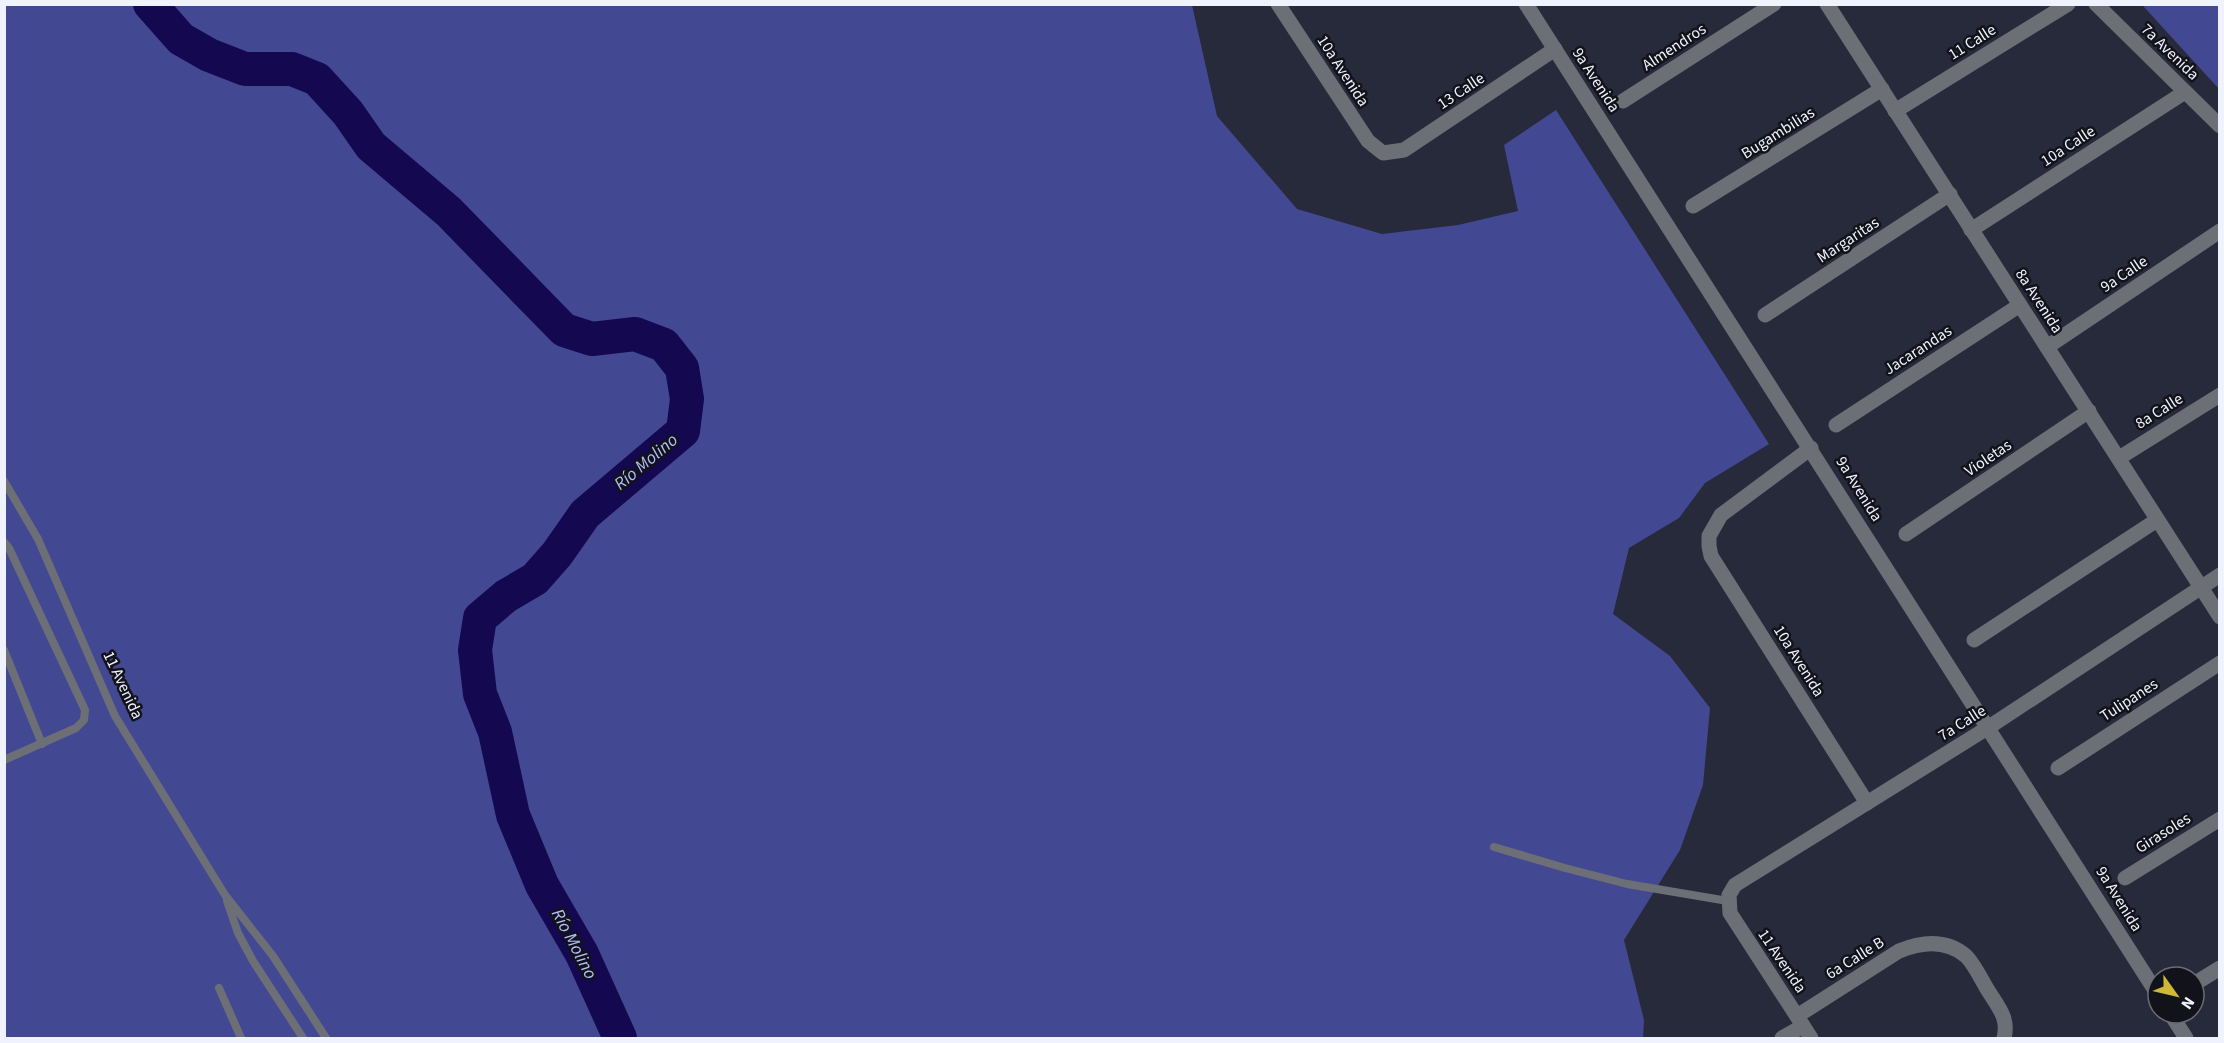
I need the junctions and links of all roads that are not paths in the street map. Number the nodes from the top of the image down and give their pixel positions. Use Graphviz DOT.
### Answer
graph roads {
  1 [pos="1278,4"];
  2 [pos="1527,4"];
  3 [pos="1774,4"];
  4 [pos="1827,4"];
  5 [pos="2068,4"];
  6 [pos="2096,4"];
  7 [pos="1555,49"];
  8 [pos="1882,89"];
  9 [pos="2185,92"];
  10 [pos="1623,101"];
  11 [pos="1895,111"];
  12 [pos="2220,126"];
  13 [pos="1383,153"];
  14 [pos="1950,194"];
  15 [pos="1693,206"];
  16 [pos="1971,230"];
  17 [pos="2220,231"];
  18 [pos="2020,305"];
  19 [pos="1765,315"];
  20 [pos="2047,347"];
  21 [pos="2220,395"];
  22 [pos="2089,411"];
  23 [pos="1836,425"];
  24 [pos="1811,448"];
  25 [pos="2119,458"];
  26 [pos="4,481"];
  27 [pos="2157,520"];
  28 [pos="1906,534"];
  29 [pos="4,542"];
  30 [pos="2220,575"];
  31 [pos="2202,587"];
  32 [pos="2220,617"];
  33 [pos="1974,640"];
  34 [pos="4,650"];
  35 [pos="2220,663"];
  36 [pos="1989,727"];
  37 [pos="42,744"];
  38 [pos="4,760"];
  39 [pos="2058,768"];
  40 [pos="1867,803"];
  41 [pos="2220,819"];
  42 [pos="1494,847"];
  43 [pos="2125,878"];
  44 [pos="225,895"];
  45 [pos="1728,901"];
  46 [pos="2220,968"];
  47 [pos="2146,975"];
  48 [pos="2206,977"];
  49 [pos="219,988"];
  50 [pos="2178,1025"];
  51 [pos="1804,1027"];
  52 [pos="241,1038"];
  53 [pos="303,1038"];
  54 [pos="326,1038"];
  55 [pos="1782,1038"];
  56 [pos="2004,1038"];
  57 [pos="2186,1038"];
  1 -- 13 [label="street, 10a Avenida"];
  2 -- 7 [label="street, 9a Avenida"];
  3 -- 10 [label="street, Almendros"];
  4 -- 8 [label="street, 8a Avenida"];
  5 -- 11 [label="street, 11 Calle"];
  6 -- 9 [label="street, 7a Avenida"];
  7 -- 13 [label="street, 13 Calle"];
  7 -- 24 [label="street, 9a Avenida"];
  8 -- 11 [label="street, 8a Avenida"];
  8 -- 15 [label="street, Bugambilias"];
  9 -- 12 [label="street, 7a Avenida"];
  9 -- 16 [label="street, 10a Calle"];
  11 -- 14 [label="street, 8a Avenida"];
  14 -- 16 [label="street, 8a Avenida"];
  14 -- 19 [label="street, Margaritas"];
  16 -- 18 [label="street, 8a Avenida"];
  17 -- 20 [label="street, 9a Calle"];
  18 -- 20 [label="street, 8a Avenida"];
  18 -- 23 [label="street, Jacarandas"];
  20 -- 22 [label="street, 8a Avenida"];
  21 -- 25 [label="street, 8a Calle"];
  22 -- 25 [label="street, 8a Avenida"];
  22 -- 28 [label="street, Violetas"];
  24 -- 36 [label="street, 9a Avenida"];
  24 -- 40 [label="street, 10a Avenida"];
  25 -- 27 [label="street, 8a Avenida"];
  26 -- 44 [label="lane, 11 Avenida"];
  27 -- 31 [label="street, 8a Avenida"];
  27 -- 33 [label="street"];
  29 -- 37 [label="lane"];
  30 -- 31 [label="street, 7a Calle"];
  31 -- 32 [label="street, 8a Avenida"];
  31 -- 36 [label="street, 7a Calle"];
  34 -- 37 [label="lane"];
  35 -- 39 [label="street, Tulipanes"];
  36 -- 40 [label="street, 7a Calle"];
  36 -- 47 [label="street, 9a Avenida"];
  37 -- 38 [label="lane"];
  40 -- 45 [label="street, 7a Calle"];
  41 -- 43 [label="street, Girasoles"];
  42 -- 45 [label="lane"];
  44 -- 53 [label="lane, 11 Avenida"];
  44 -- 54 [label="lane, 11 Avenida"];
  45 -- 51 [label="street, 11 Avenida"];
  46 -- 48 [label="street"];
  49 -- 52 [label="lane"];
  50 -- 57 [label="street"];
  51 -- 55 [label="street, 6a Calle B"];
  51 -- 56 [label="street, 6a Calle B"];
}
